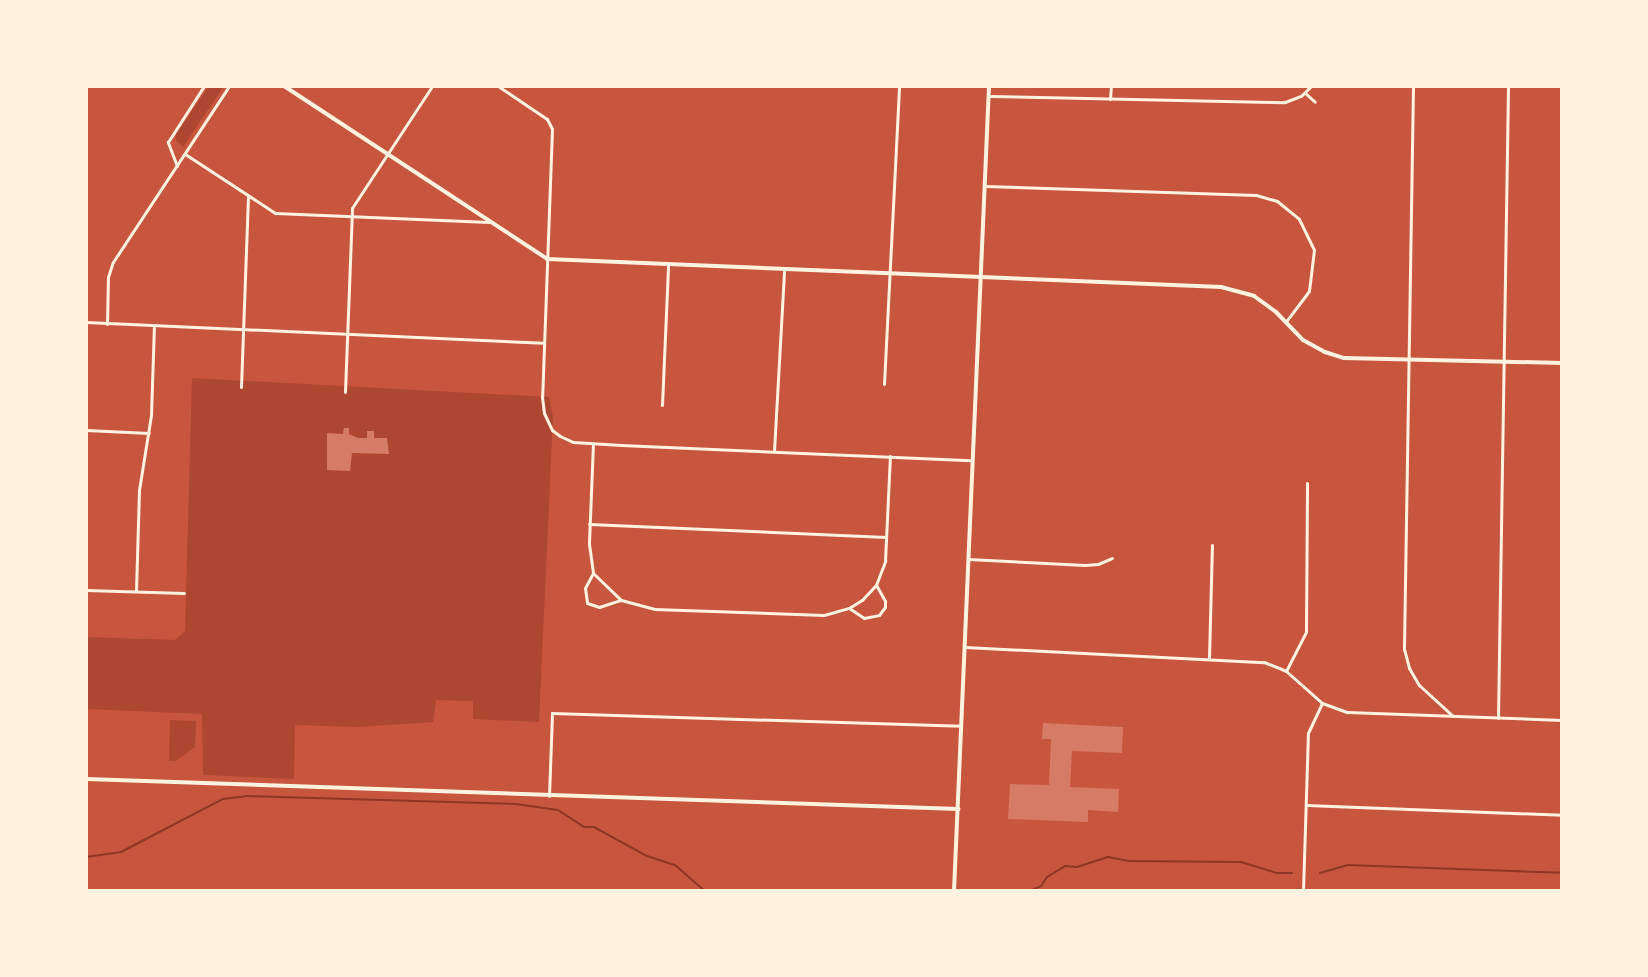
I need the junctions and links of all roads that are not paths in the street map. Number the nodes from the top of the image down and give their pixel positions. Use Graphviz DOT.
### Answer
graph roads {
  1 [pos="204,86"];
  2 [pos="229,86"];
  3 [pos="284,86"];
  4 [pos="432,86"];
  5 [pos="498,86"];
  6 [pos="898,86"];
  7 [pos="989,86"];
  8 [pos="1111,86"];
  9 [pos="1311,86"];
  10 [pos="1413,86"];
  11 [pos="1508,86"];
  12 [pos="1305,93"];
  13 [pos="989,96"];
  14 [pos="1110,99"];
  15 [pos="1315,102"];
  16 [pos="185,154"];
  17 [pos="388,155"];
  18 [pos="177,166"];
  19 [pos="985,186"];
  20 [pos="248,196"];
  21 [pos="352,216"];
  22 [pos="490,222"];
  23 [pos="547,259"];
  24 [pos="668,266"];
  25 [pos="784,270"];
  26 [pos="890,274"];
  27 [pos="980,278"];
  28 [pos="86,322"];
  29 [pos="1286,322"];
  30 [pos="107,324"];
  31 [pos="154,326"];
  32 [pos="244,329"];
  33 [pos="348,334"];
  34 [pos="544,343"];
  35 [pos="1407,360"];
  36 [pos="1503,362"];
  37 [pos="1562,363"];
  38 [pos="884,384"];
  39 [pos="242,387"];
  40 [pos="346,392"];
  41 [pos="662,405"];
  42 [pos="86,430"];
  43 [pos="149,433"];
  44 [pos="593,443"];
  45 [pos="774,451"];
  46 [pos="890,456"];
  47 [pos="971,460"];
  48 [pos="1307,483"];
  49 [pos="589,524"];
  50 [pos="886,537"];
  51 [pos="1212,545"];
  52 [pos="1112,558"];
  53 [pos="967,559"];
  54 [pos="593,573"];
  55 [pos="876,585"];
  56 [pos="86,590"];
  57 [pos="136,591"];
  58 [pos="184,593"];
  59 [pos="621,600"];
  60 [pos="850,608"];
  61 [pos="965,647"];
  62 [pos="1209,658"];
  63 [pos="1286,671"];
  64 [pos="1322,703"];
  65 [pos="1453,716"];
  66 [pos="1498,718"];
  67 [pos="1562,720"];
  68 [pos="962,726"];
  69 [pos="86,779"];
  70 [pos="549,796"];
  71 [pos="1306,805"];
  72 [pos="958,809"];
  73 [pos="1562,815"];
  74 [pos="954,891"];
  75 [pos="1304,891"];
  1 -- 18 [label="street"];
  2 -- 16 [label="street"];
  3 -- 17 [label="street"];
  4 -- 17 [label="street"];
  5 -- 23 [label="street"];
  6 -- 26 [label="street"];
  7 -- 13 [label="street"];
  8 -- 14 [label="street"];
  9 -- 12 [label="street"];
  10 -- 35 [label="street"];
  11 -- 36 [label="street"];
  12 -- 14 [label="street"];
  12 -- 15 [label="street"];
  13 -- 14 [label="street"];
  13 -- 19 [label="street"];
  16 -- 18 [label="street"];
  16 -- 20 [label="street"];
  17 -- 21 [label="street"];
  17 -- 22 [label="street"];
  18 -- 30 [label="street"];
  19 -- 27 [label="street"];
  19 -- 29 [label="street"];
  20 -- 21 [label="street"];
  20 -- 32 [label="street"];
  21 -- 22 [label="street"];
  21 -- 33 [label="street"];
  22 -- 23 [label="street"];
  23 -- 24 [label="street"];
  23 -- 34 [label="street"];
  24 -- 25 [label="street"];
  24 -- 41 [label="street"];
  25 -- 26 [label="street"];
  25 -- 45 [label="street"];
  26 -- 27 [label="street"];
  26 -- 38 [label="street"];
  27 -- 29 [label="street"];
  27 -- 47 [label="street"];
  28 -- 30 [label="street"];
  29 -- 35 [label="street"];
  30 -- 31 [label="street"];
  31 -- 32 [label="street"];
  31 -- 43 [label="street"];
  32 -- 33 [label="street"];
  32 -- 39 [label="street"];
  33 -- 34 [label="street"];
  33 -- 40 [label="street"];
  34 -- 44 [label="street"];
  35 -- 36 [label="street"];
  35 -- 65 [label="street"];
  36 -- 37 [label="street"];
  36 -- 66 [label="street"];
  42 -- 43 [label="street"];
  43 -- 57 [label="street"];
  44 -- 45 [label="street"];
  44 -- 49 [label="street"];
  45 -- 46 [label="street"];
  46 -- 47 [label="street"];
  46 -- 50 [label="street"];
  47 -- 53 [label="street"];
  48 -- 63 [label="street"];
  49 -- 50 [label="street"];
  49 -- 54 [label="street"];
  50 -- 55 [label="street"];
  51 -- 62 [label="street"];
  52 -- 53 [label="street"];
  53 -- 61 [label="street"];
  54 -- 59 [label="street"];
  54 -- 59 [label="street"];
  55 -- 60 [label="street"];
  55 -- 60 [label="street"];
  56 -- 57 [label="street"];
  57 -- 58 [label="street"];
  59 -- 60 [label="street"];
  61 -- 62 [label="street"];
  61 -- 68 [label="street"];
  62 -- 63 [label="street"];
  63 -- 64 [label="street"];
  64 -- 65 [label="street"];
  64 -- 71 [label="street"];
  65 -- 66 [label="street"];
  66 -- 67 [label="street"];
  68 -- 70 [label="street"];
  68 -- 72 [label="street"];
  69 -- 70 [label="street"];
  70 -- 72 [label="street"];
  71 -- 73 [label="street"];
  71 -- 75 [label="street"];
  72 -- 74 [label="street"];
}
